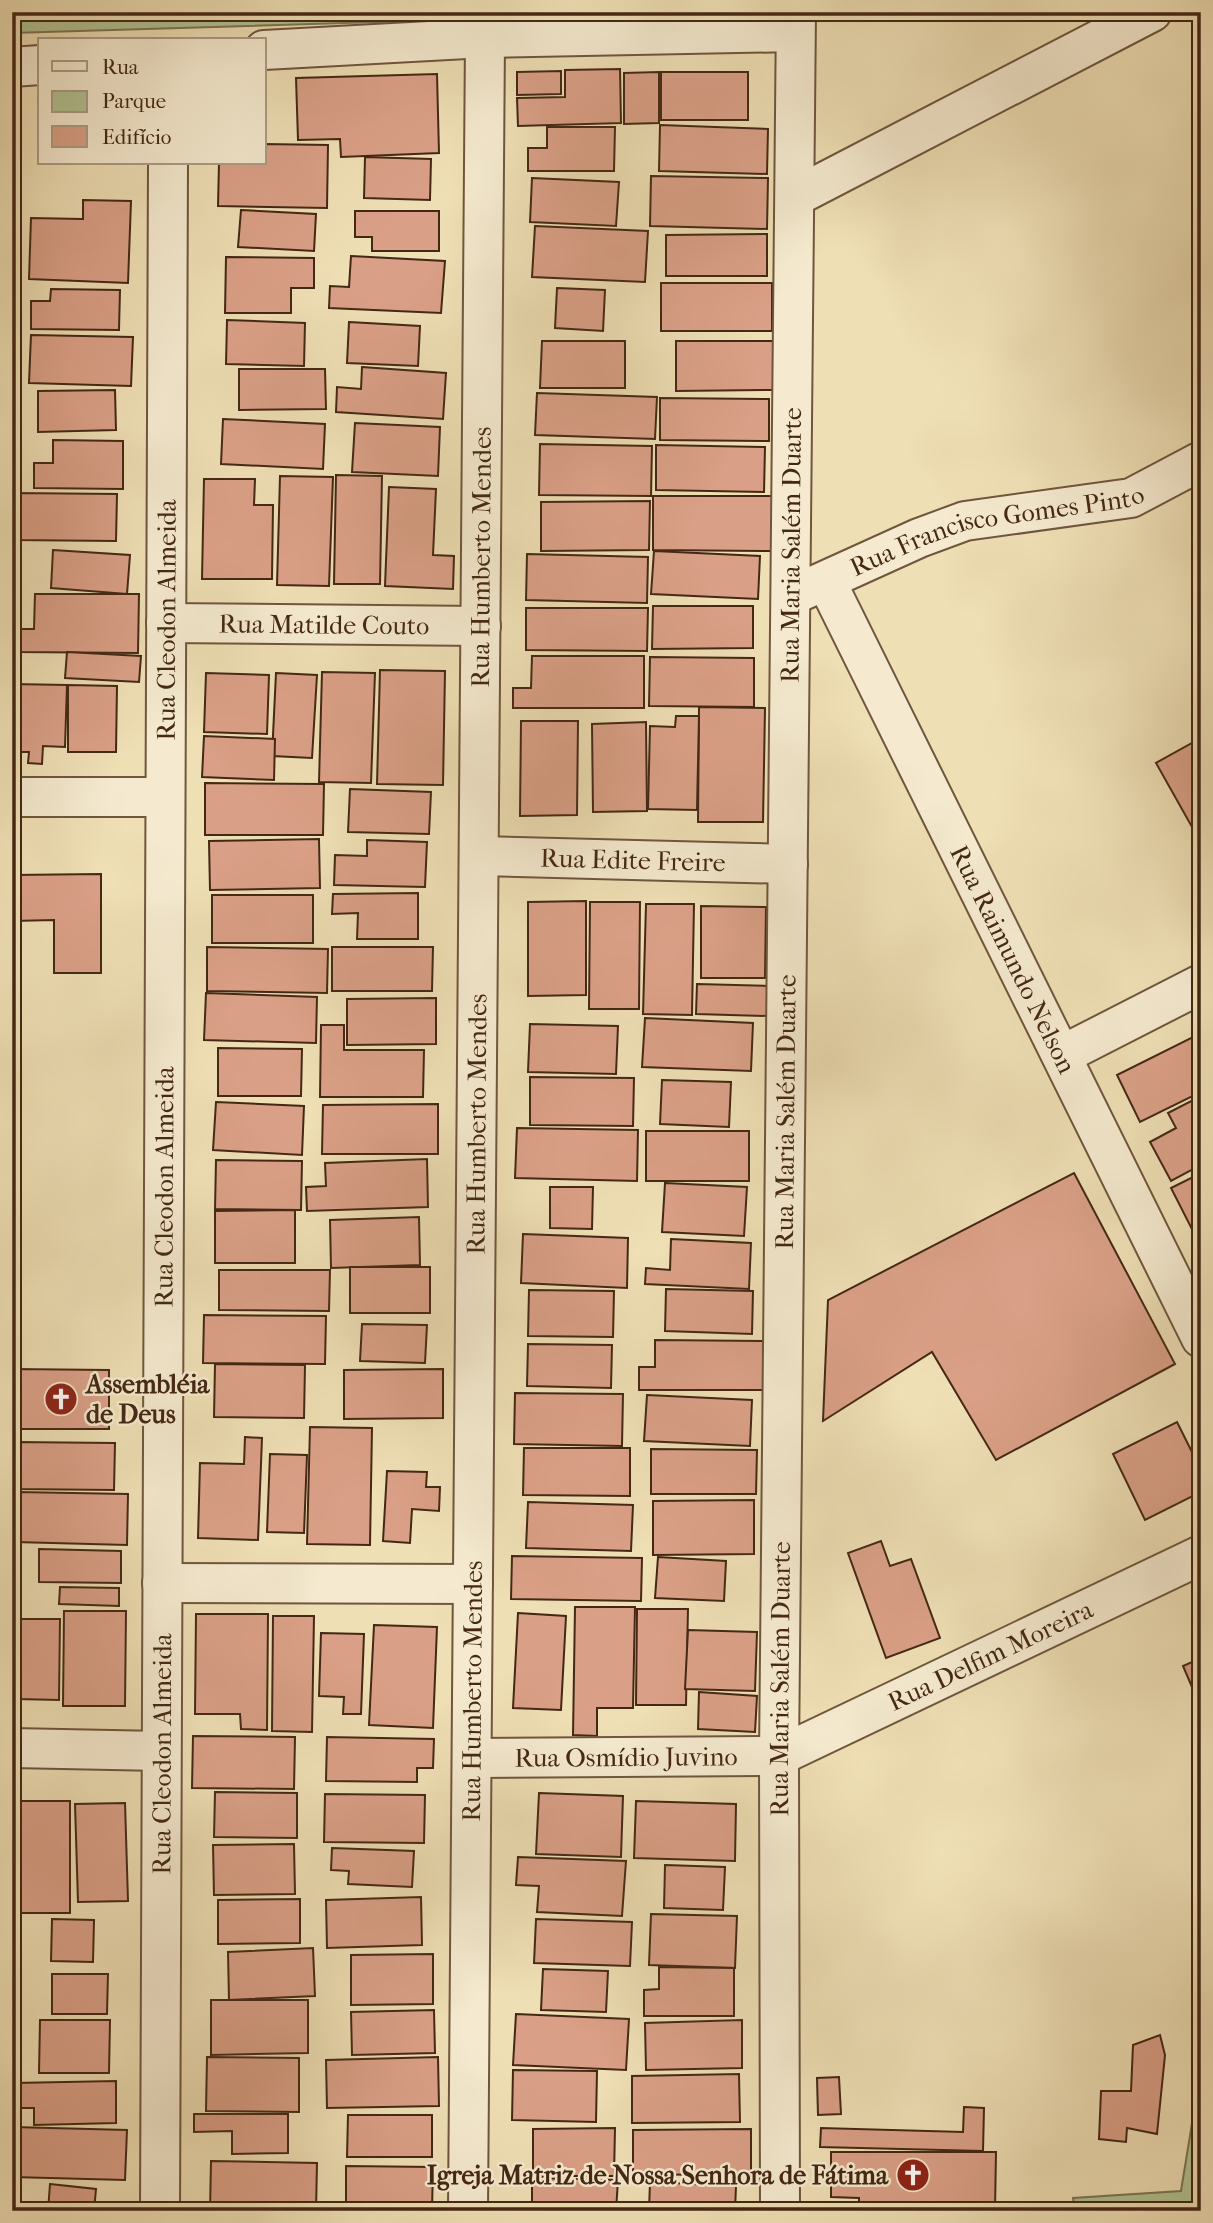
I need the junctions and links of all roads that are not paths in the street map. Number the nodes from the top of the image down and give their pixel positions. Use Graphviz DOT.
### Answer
graph roads {
  1 [pos="1152,12"];
  2 [pos="795,22"];
  3 [pos="485,38"];
  4 [pos="266,50"];
  5 [pos="38,65"];
  6 [pos="12,67"];
  7 [pos="168,164"];
  8 [pos="795,197"];
  9 [pos="1201,461"];
  10 [pos="826,581"];
  11 [pos="790,595"];
  12 [pos="166,623"];
  13 [pos="481,626"];
  14 [pos="12,797"];
  15 [pos="165,797"];
  16 [pos="479,856"];
  17 [pos="788,864"];
  18 [pos="1201,984"];
  19 [pos="1062,1055"];
  20 [pos="1201,1338"];
  21 [pos="1201,1555"];
  22 [pos="162,1583"];
  23 [pos="473,1584"];
  24 [pos="12,1748"];
  25 [pos="161,1751"];
  26 [pos="779,1756"];
  27 [pos="472,1758"];
  28 [pos="159,2211"];
  29 [pos="468,2211"];
  30 [pos="780,2211"];
  1 -- 8 [label="street"];
  2 -- 3 [label="street"];
  2 -- 8 [label="street, Rua Maria Salém Duarte"];
  3 -- 4 [label="street"];
  3 -- 13 [label="street, Rua Humberto Mendes"];
  5 -- 6 [label="street"];
  7 -- 12 [label="street, Rua Cleodon Almeida"];
  8 -- 11 [label="street, Rua Maria Salém Duarte"];
  9 -- 10 [label="street, Rua Francisco Gomes Pinto"];
  10 -- 11 [label="street, Rua Francisco Gomes Pinto"];
  10 -- 19 [label="street, Rua Raimundo Nelson"];
  11 -- 17 [label="street, Rua Maria Salém Duarte"];
  12 -- 13 [label="street, Rua Matilde Couto"];
  12 -- 15 [label="street, Rua Cleodon Almeida"];
  13 -- 16 [label="street, Rua Humberto Mendes"];
  14 -- 15 [label="street"];
  15 -- 22 [label="street, Rua Cleodon Almeida"];
  16 -- 17 [label="street, Rua Edite Freire"];
  16 -- 23 [label="street, Rua Humberto Mendes"];
  17 -- 26 [label="street, Rua Maria Salém Duarte"];
  18 -- 19 [label="street"];
  19 -- 20 [label="street, Rua Raimundo Nelson"];
  21 -- 26 [label="street, Rua Delfim Moreira"];
  22 -- 23 [label="street"];
  22 -- 25 [label="street, Rua Cleodon Almeida"];
  23 -- 27 [label="street, Rua Humberto Mendes"];
  24 -- 25 [label="street"];
  25 -- 28 [label="street, Rua Cleodon Almeida"];
  26 -- 27 [label="street, Rua Osmídio Juvino"];
  26 -- 30 [label="street, Rua Maria Salém Duarte"];
  27 -- 29 [label="street, Rua Humberto Mendes"];
}
